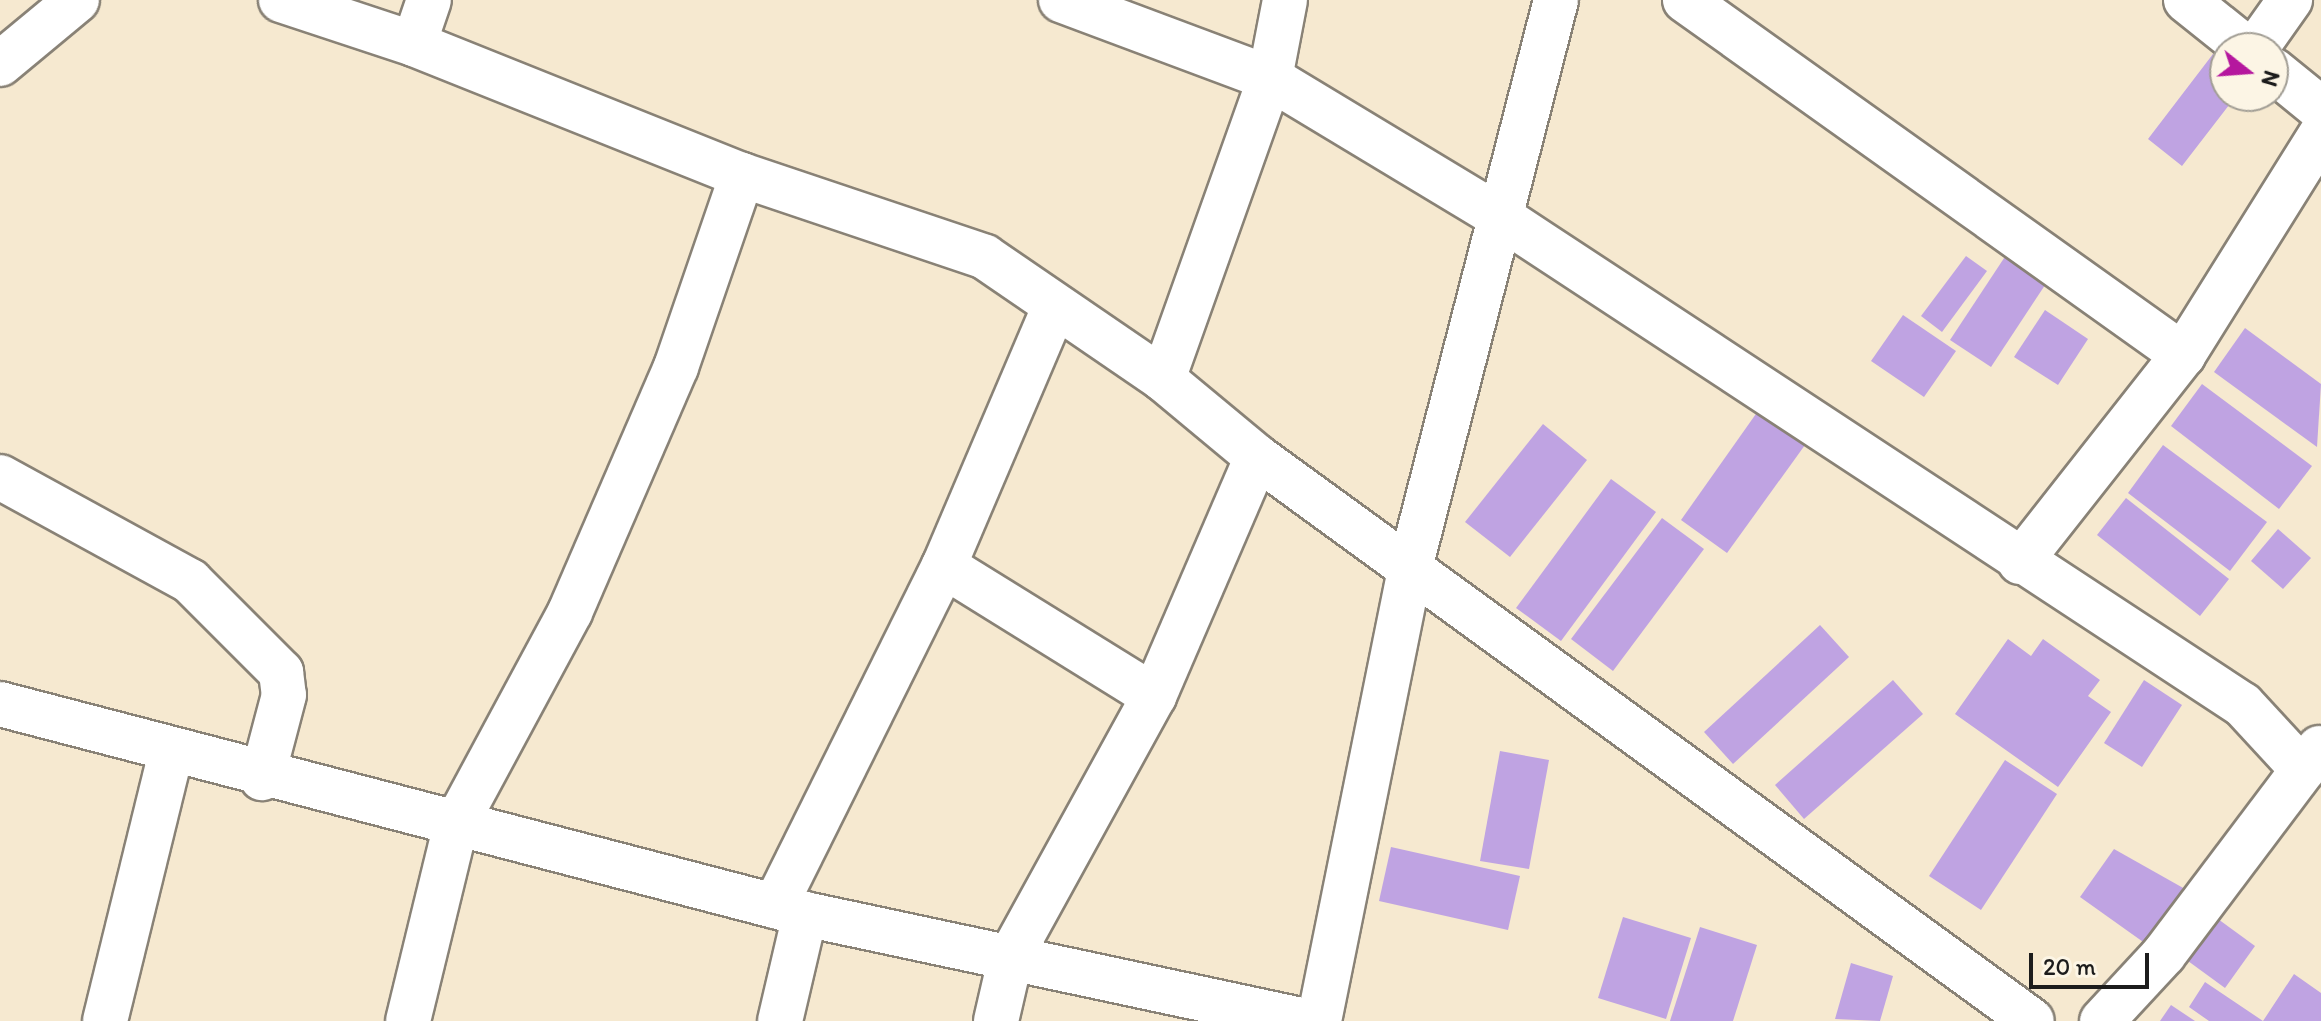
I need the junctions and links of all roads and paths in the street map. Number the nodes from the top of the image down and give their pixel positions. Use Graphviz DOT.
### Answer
graph roads {
  1 [pos="77,0"];
  2 [pos="281,0"];
  3 [pos="429,0"];
  4 [pos="1061,0"];
  5 [pos="1285,0"];
  6 [pos="1556,0"];
  7 [pos="1685,0"];
  8 [pos="2186,0"];
  9 [pos="2290,0"];
  10 [pos="2226,32"];
  11 [pos="2267,32"];
  12 [pos="414,44"];
  13 [pos="0,64"];
  14 [pos="1270,78"];
  15 [pos="2289,83"];
  16 [pos="2321,109"];
  17 [pos="2321,134"];
  18 [pos="742,175"];
  19 [pos="1499,216"];
  20 [pos="1054,308"];
  21 [pos="2183,355"];
  22 [pos="1163,379"];
  23 [pos="1257,457"];
  24 [pos="0,477"];
  25 [pos="2020,562"];
  26 [pos="1411,564"];
  27 [pos="944,566"];
  28 [pos="1154,696"];
  29 [pos="0,704"];
  30 [pos="171,752"];
  31 [pos="2312,758"];
  32 [pos="262,778"];
  33 [pos="456,824"];
  34 [pos="790,910"];
  35 [pos="1011,956"];
  36 [pos="105,1021"];
  37 [pos="408,1021"];
  38 [pos="780,1021"];
  39 [pos="996,1021"];
  40 [pos="1306,1021"];
  41 [pos="1319,1021"];
  42 [pos="2032,1021"];
  43 [pos="2102,1021"];
  1 -- 13 [label="street"];
  2 -- 12 [label="street"];
  3 -- 12 [label="street"];
  4 -- 14 [label="street"];
  5 -- 14 [label="street"];
  6 -- 19 [label="street"];
  7 -- 21 [label="street"];
  8 -- 10 [label="street"];
  9 -- 11 [label="street"];
  12 -- 18 [label="street"];
  14 -- 19 [label="street"];
  14 -- 22 [label="street"];
  15 -- 16 [label="street"];
  17 -- 21 [label="street"];
  18 -- 20 [label="street"];
  18 -- 33 [label="street"];
  19 -- 25 [label="street"];
  19 -- 26 [label="street"];
  20 -- 22 [label="street"];
  20 -- 27 [label="street"];
  21 -- 25 [label="street"];
  22 -- 23 [label="street"];
  23 -- 26 [label="street"];
  23 -- 28 [label="street"];
  24 -- 32 [label="street"];
  25 -- 31 [label="street"];
  26 -- 41 [label="street"];
  26 -- 42 [label="street"];
  27 -- 28 [label="street"];
  27 -- 34 [label="street"];
  28 -- 35 [label="street"];
  29 -- 30 [label="street"];
  30 -- 32 [label="street"];
  30 -- 36 [label="street"];
  31 -- 43 [label="street"];
  32 -- 33 [label="street"];
  33 -- 34 [label="street"];
  33 -- 37 [label="street"];
  34 -- 35 [label="street"];
  34 -- 38 [label="street"];
  35 -- 39 [label="street"];
  35 -- 40 [label="street"];
}
